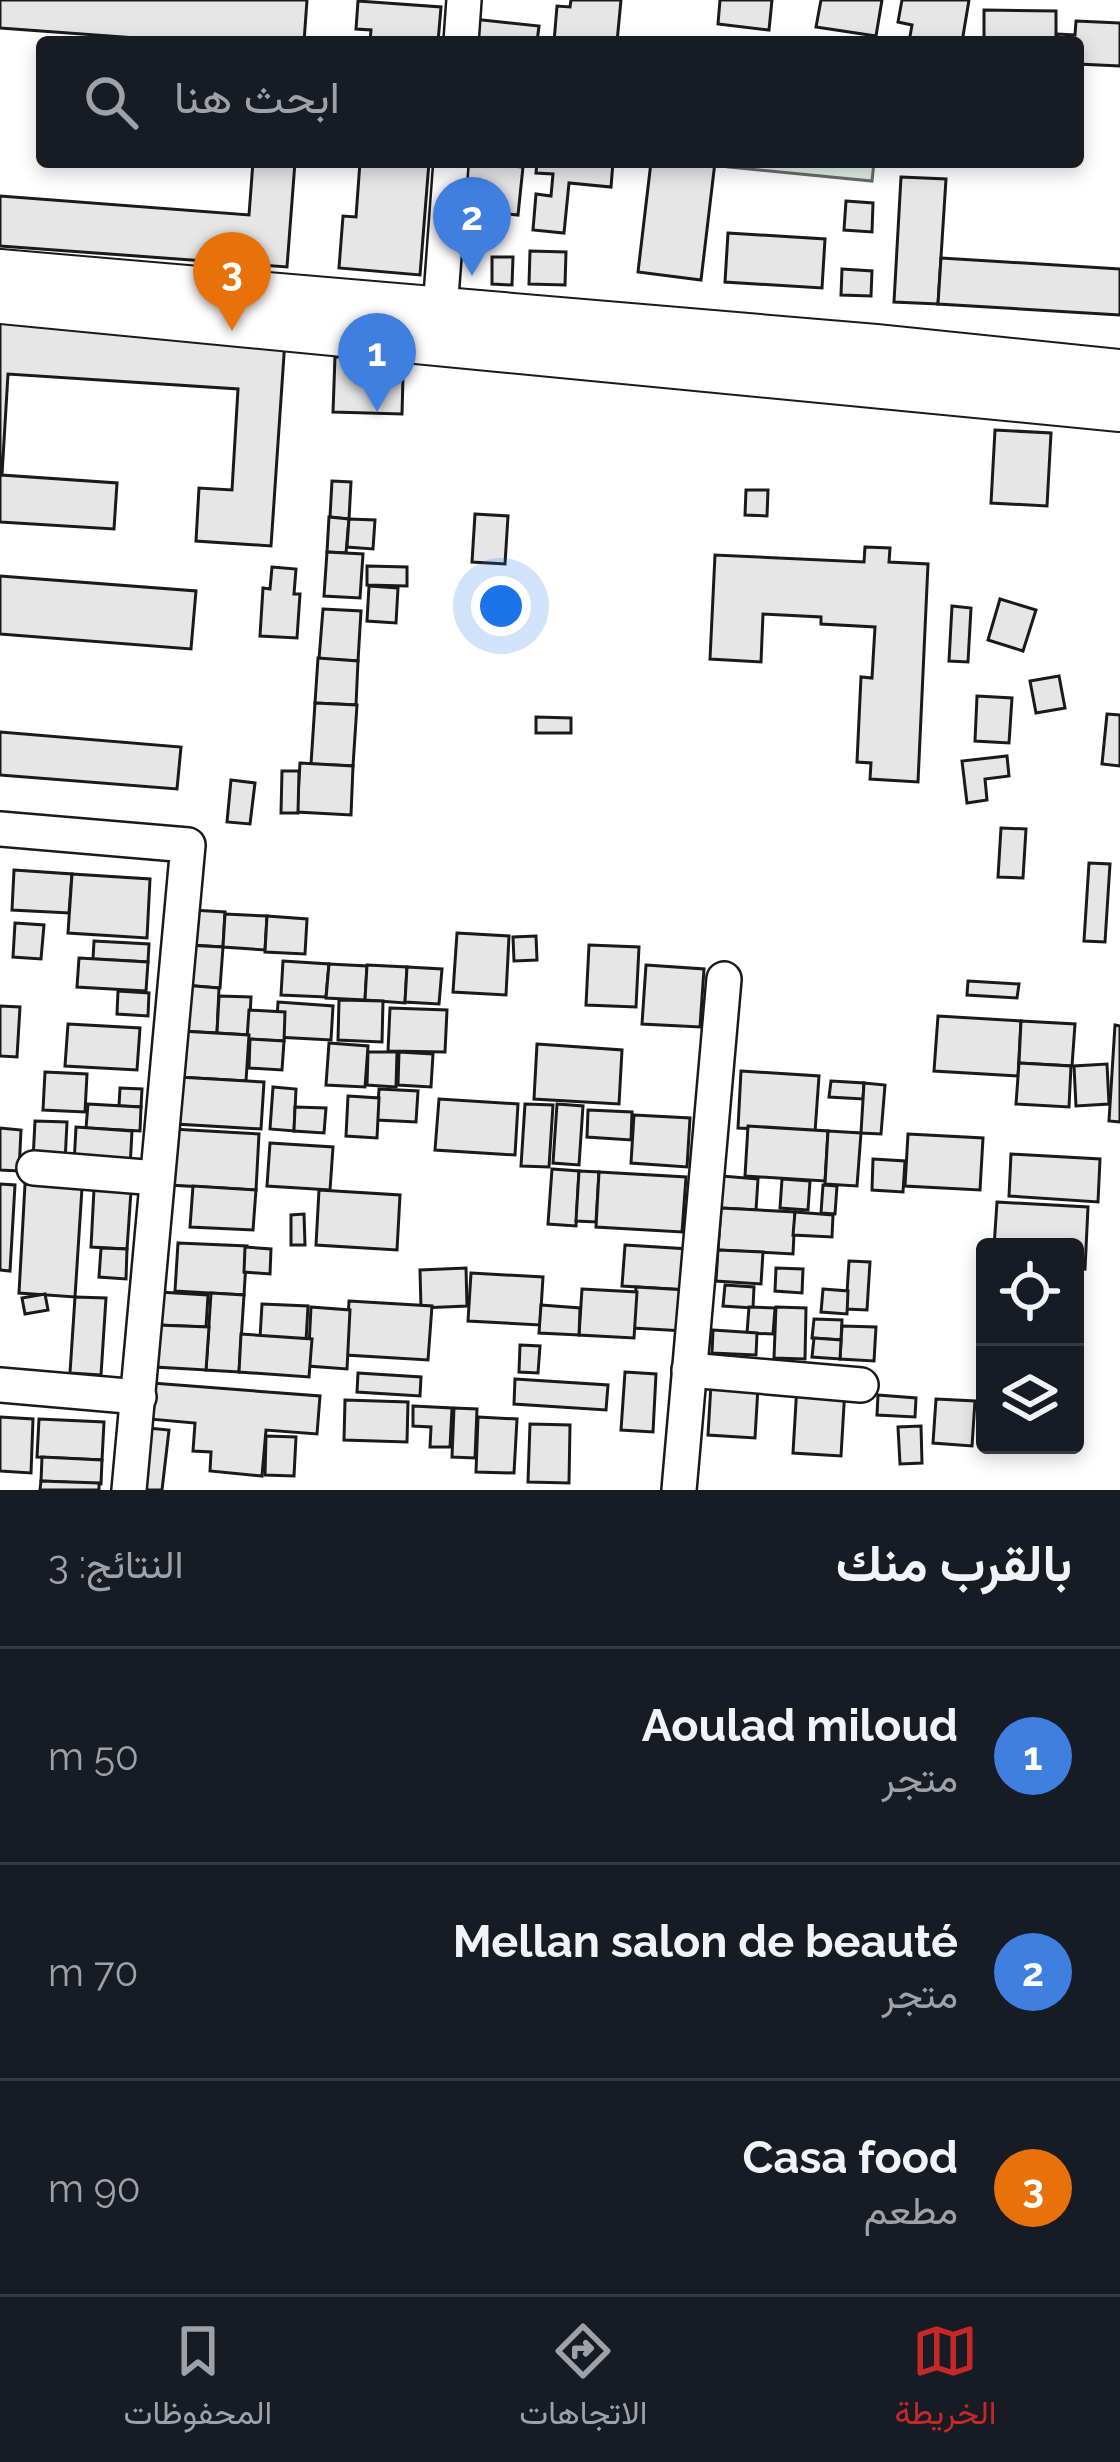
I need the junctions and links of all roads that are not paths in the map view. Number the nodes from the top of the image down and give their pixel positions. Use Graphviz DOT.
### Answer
graph roads {
  1 [pos="464,0"];
  2 [pos="461,36"];
  3 [pos="452,168"];
  4 [pos="0,272"];
  5 [pos="0,302"];
  6 [pos="440,310"];
  7 [pos="1120,371"];
  8 [pos="1120,410"];
  9 [pos="0,829"];
  10 [pos="724,979"];
  11 [pos="34,1168"];
  12 [pos="157,1178"];
  13 [pos="689,1370"];
  14 [pos="0,1385"];
  15 [pos="860,1385"];
  16 [pos="139,1397"];
  17 [pos="129,1490"];
  18 [pos="679,1490"];
  1 -- 2 [label="street"];
  3 -- 6 [label="street"];
  4 -- 6 [label="main road"];
  5 -- 8 [label="main road"];
  6 -- 7 [label="main road"];
  9 -- 12 [label="street"];
  10 -- 13 [label="street"];
  11 -- 12 [label="street"];
  12 -- 16 [label="street"];
  13 -- 15 [label="street"];
  13 -- 18 [label="street"];
  14 -- 16 [label="street"];
  16 -- 17 [label="street"];
}
